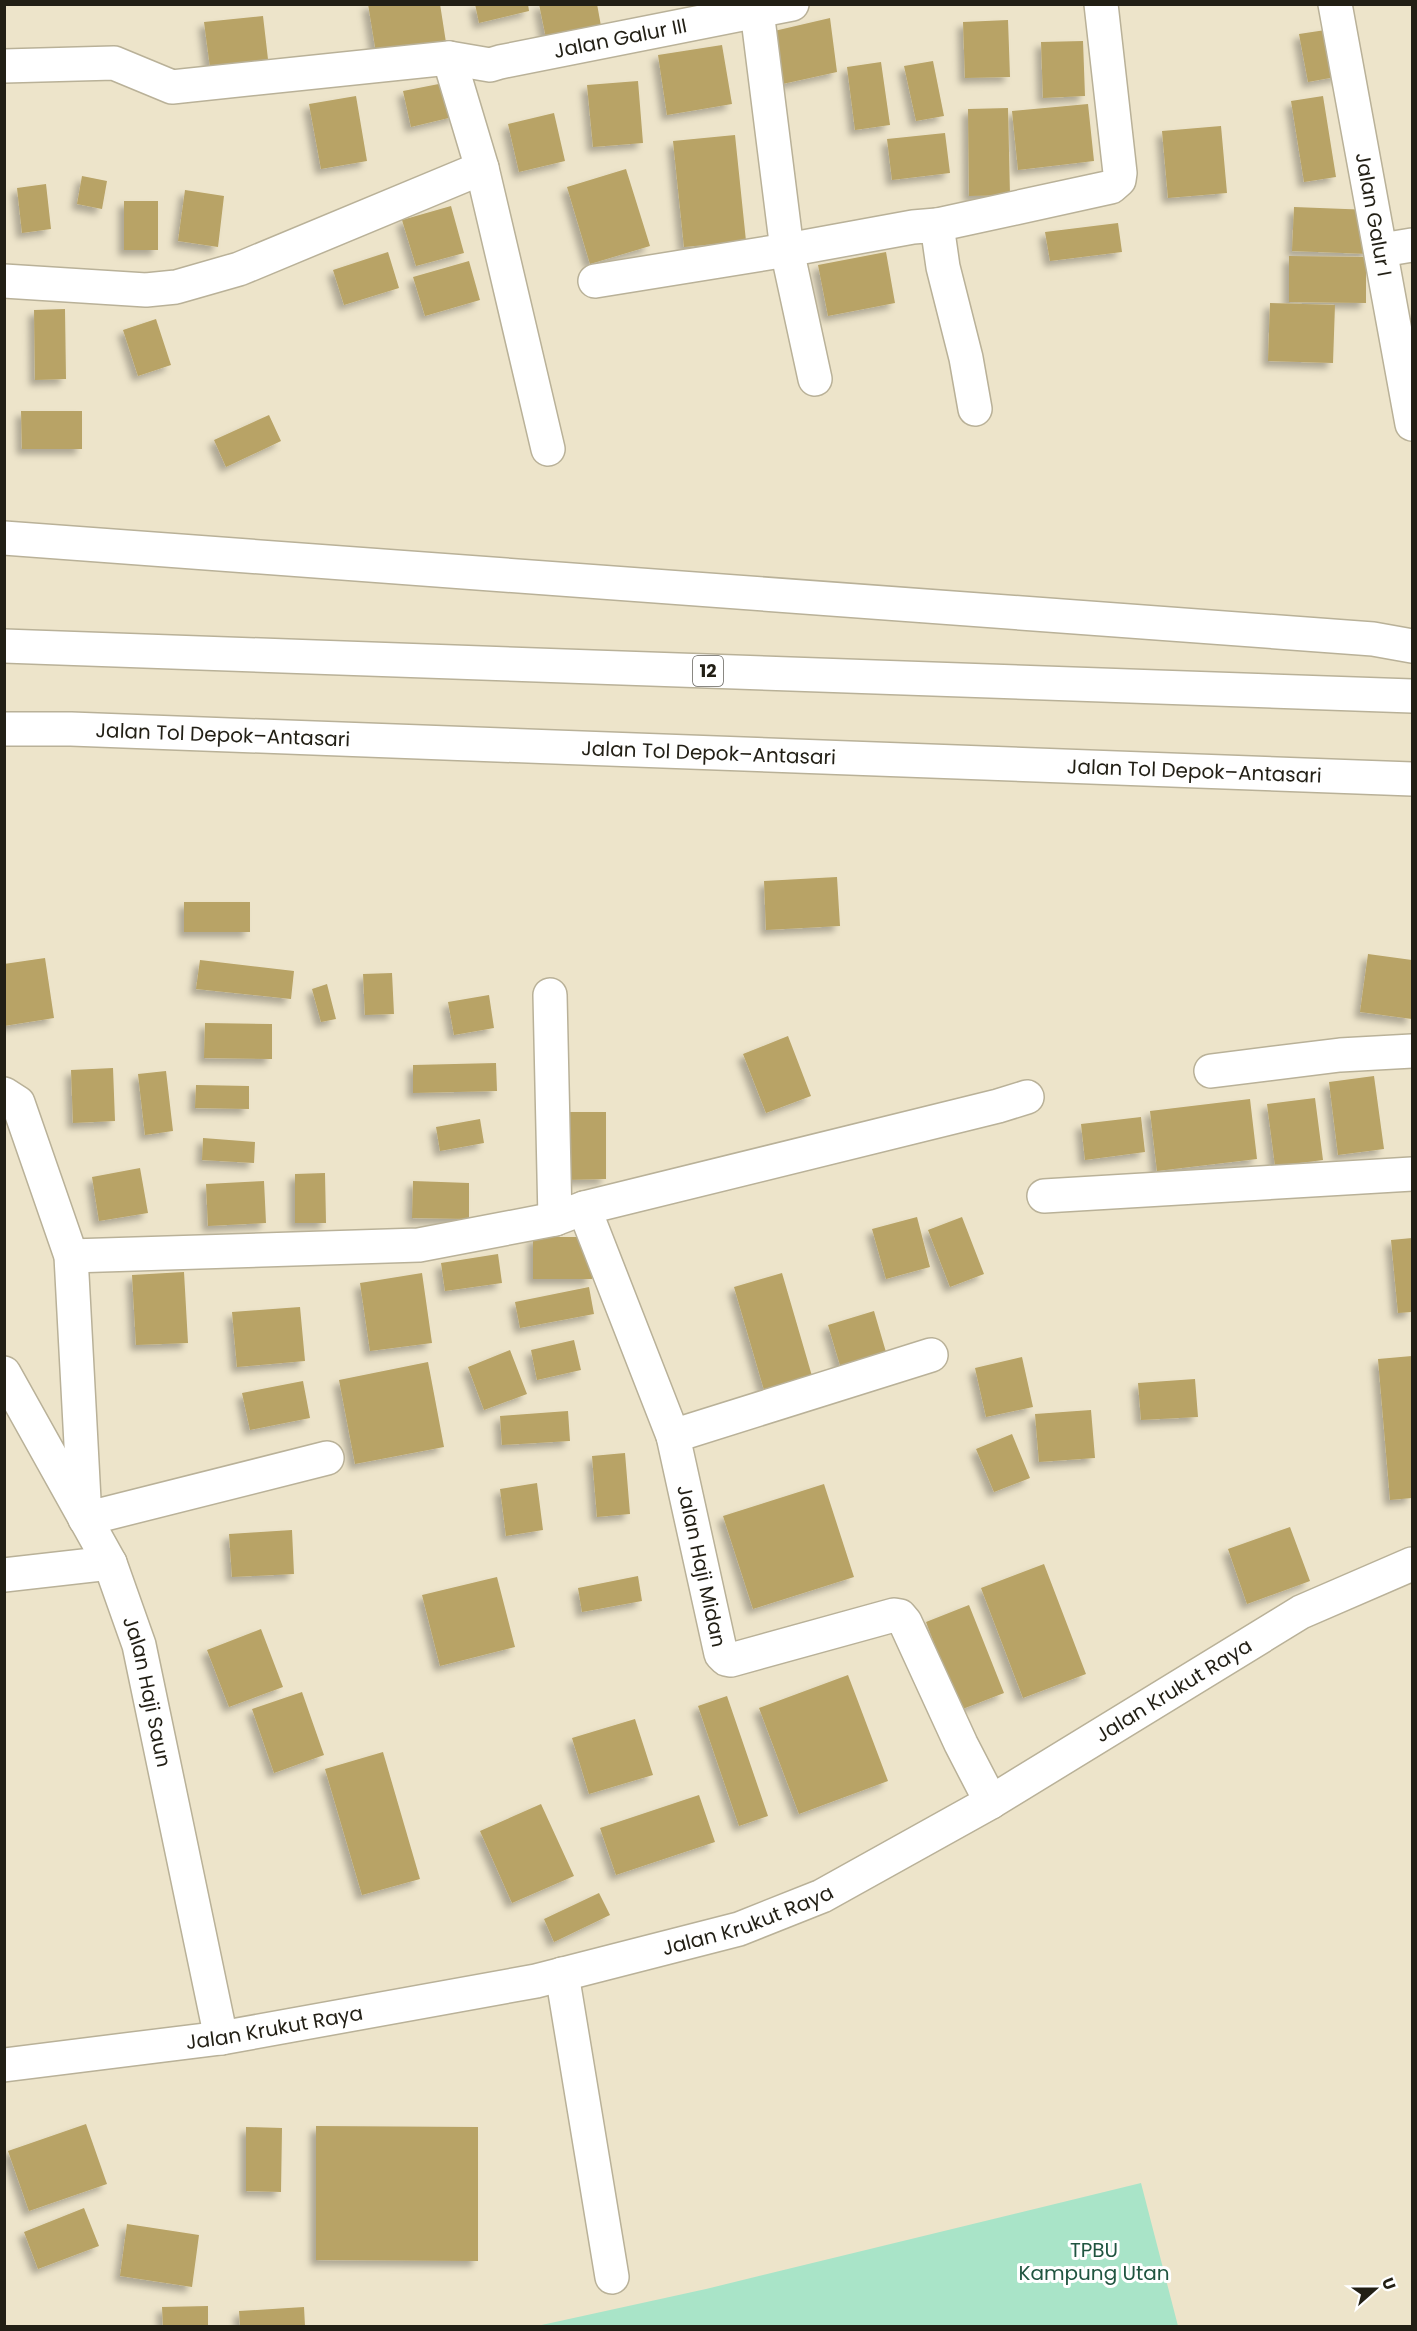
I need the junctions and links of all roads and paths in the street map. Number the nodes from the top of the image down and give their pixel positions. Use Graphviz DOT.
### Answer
graph roads {
  1 [pos="792,4"];
  2 [pos="1101,4"];
  3 [pos="1335,4"];
  4 [pos="756,11"];
  5 [pos="449,58"];
  6 [pos="4,66"];
  7 [pos="483,168"];
  8 [pos="937,225"];
  9 [pos="1397,248"];
  10 [pos="787,250"];
  11 [pos="4,280"];
  12 [pos="595,282"];
  13 [pos="814,379"];
  14 [pos="975,408"];
  15 [pos="1413,424"];
  16 [pos="548,448"];
  17 [pos="4,538"];
  18 [pos="4,646"];
  19 [pos="1413,646"];
  20 [pos="1413,696"];
  21 [pos="4,729"];
  22 [pos="1413,779"];
  23 [pos="550,995"];
  24 [pos="1413,1050"];
  25 [pos="1211,1071"];
  26 [pos="4,1095"];
  27 [pos="1027,1097"];
  28 [pos="1413,1174"];
  29 [pos="1044,1196"];
  30 [pos="570,1214"];
  31 [pos="70,1256"];
  32 [pos="931,1355"];
  33 [pos="4,1373"];
  34 [pos="673,1436"];
  35 [pos="327,1458"];
  36 [pos="85,1518"];
  37 [pos="110,1563"];
  38 [pos="1413,1564"];
  39 [pos="4,1575"];
  40 [pos="991,1802"];
  41 [pos="562,1974"];
  42 [pos="221,2038"];
  43 [pos="4,2065"];
  44 [pos="612,2277"];
  1 -- 4 [label="main road, Jalan Galur III"];
  2 -- 8 [label="main road"];
  3 -- 9 [label="main road, Jalan Galur I"];
  4 -- 5 [label="main road, Jalan Galur III"];
  4 -- 10 [label="main road"];
  5 -- 6 [label="main road, Jalan Galur III"];
  5 -- 7 [label="main road"];
  7 -- 11 [label="main road"];
  7 -- 16 [label="main road"];
  8 -- 10 [label="main road"];
  8 -- 14 [label="main road"];
  9 -- 15 [label="main road, Jalan Galur I"];
  10 -- 12 [label="main road"];
  10 -- 13 [label="main road"];
  17 -- 19 [label="main road"];
  18 -- 20 [label="main road, 12"];
  21 -- 22 [label="main road, Jalan Tol Depok–Antasari"];
  23 -- 30 [label="main road"];
  24 -- 25 [label="main road"];
  26 -- 31 [label="main road"];
  27 -- 30 [label="main road"];
  28 -- 29 [label="main road"];
  30 -- 31 [label="main road"];
  30 -- 34 [label="main road, Jalan Haji Midan"];
  31 -- 36 [label="main road"];
  32 -- 34 [label="main road"];
  33 -- 36 [label="main road, Jalan Haji Saun"];
  34 -- 40 [label="main road, Jalan Haji Midan"];
  35 -- 36 [label="main road"];
  36 -- 37 [label="main road, Jalan Haji Saun"];
  37 -- 39 [label="main road"];
  37 -- 42 [label="main road, Jalan Haji Saun"];
  38 -- 40 [label="main road, Jalan Krukut Raya"];
  40 -- 41 [label="main road, Jalan Krukut Raya"];
  41 -- 42 [label="main road, Jalan Krukut Raya"];
  41 -- 44 [label="main road"];
  42 -- 43 [label="main road, Jalan Krukut Raya"];
}
